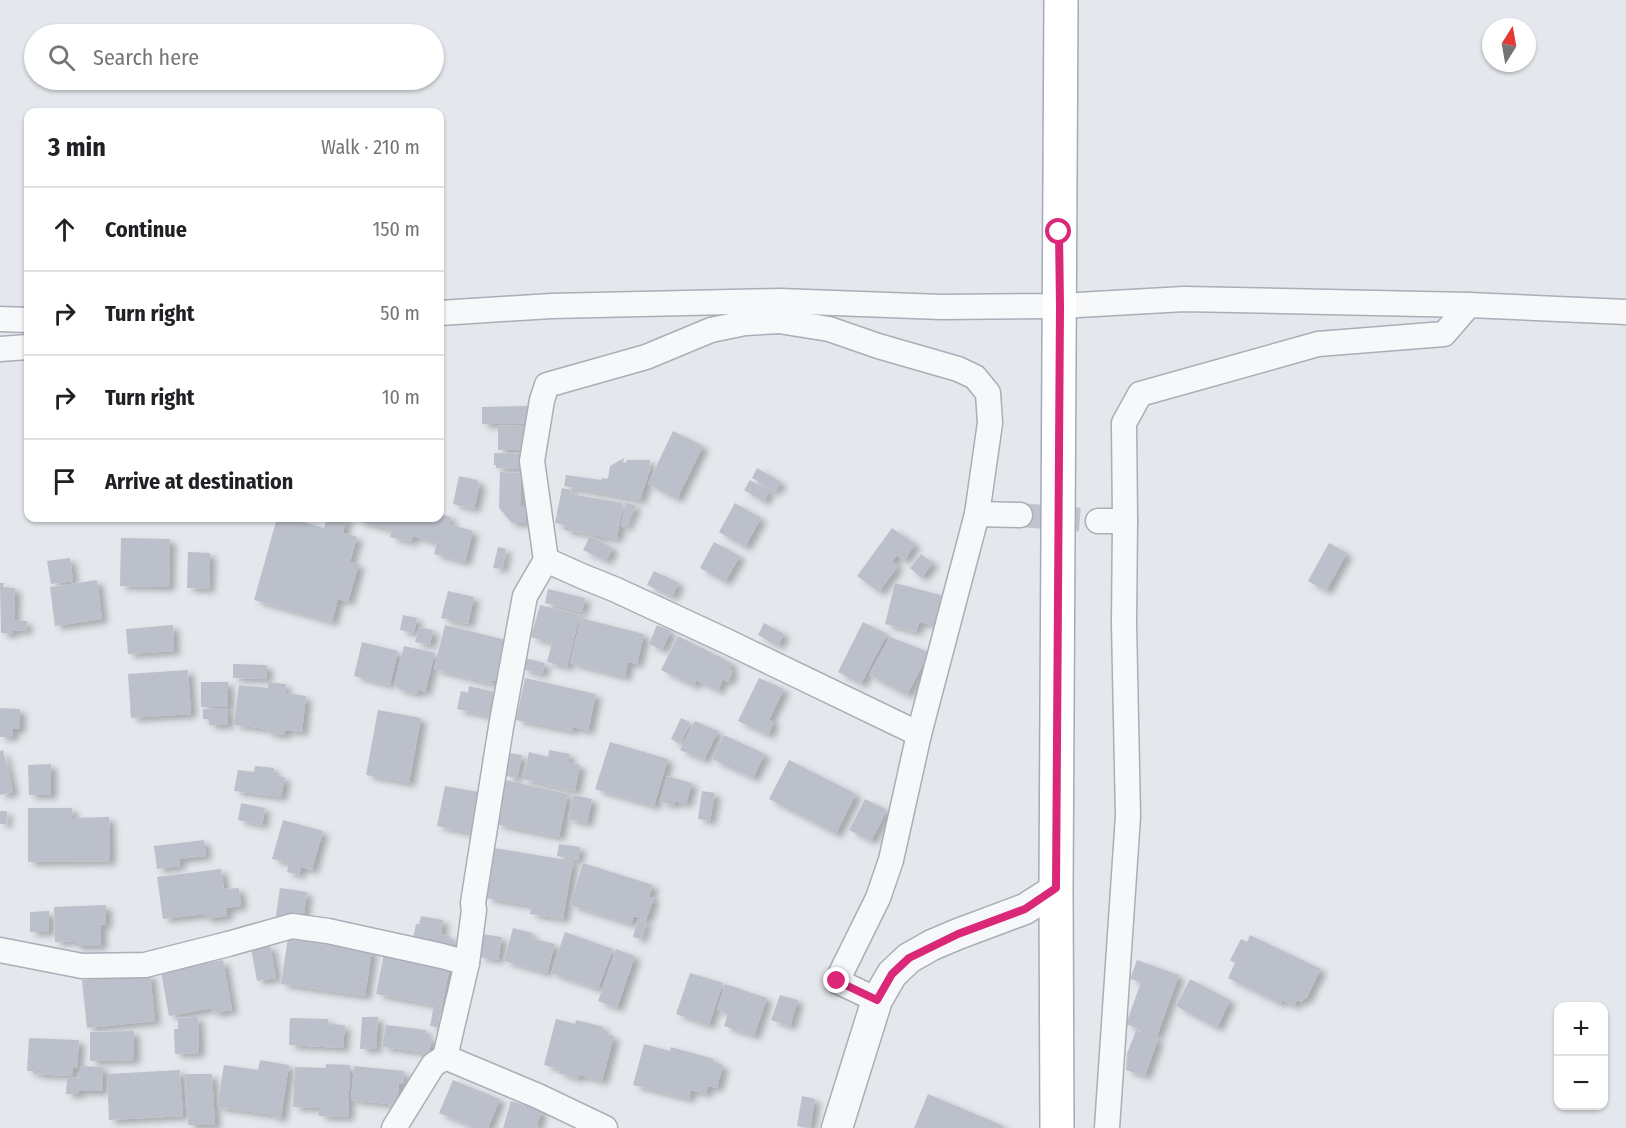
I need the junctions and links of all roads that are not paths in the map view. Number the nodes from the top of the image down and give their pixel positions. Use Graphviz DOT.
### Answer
graph roads {
  1 [pos="1061,0"];
  2 [pos="1469,305"];
  3 [pos="1060,306"];
  4 [pos="779,311"];
  5 [pos="1626,312"];
  6 [pos="444,313"];
  7 [pos="0,319"];
  8 [pos="24,320"];
  9 [pos="24,347"];
  10 [pos="0,349"];
  11 [pos="977,514"];
  12 [pos="1020,515"];
  13 [pos="1098,521"];
  14 [pos="1125,521"];
  15 [pos="546,560"];
  16 [pos="919,734"];
  17 [pos="1056,888"];
  18 [pos="0,950"];
  19 [pos="467,963"];
  20 [pos="877,1000"];
  21 [pos="445,1057"];
  22 [pos="394,1128"];
  23 [pos="605,1128"];
  24 [pos="837,1128"];
  25 [pos="1057,1128"];
  26 [pos="1107,1128"];
  1 -- 3 [label="main road"];
  2 -- 3 [label="street"];
  2 -- 5 [label="street"];
  2 -- 14 [label="street"];
  3 -- 4 [label="street"];
  3 -- 17 [label="main road"];
  4 -- 6 [label="street"];
  4 -- 11 [label="street"];
  4 -- 15 [label="street"];
  7 -- 8 [label="street"];
  9 -- 10 [label="street"];
  11 -- 12 [label="street"];
  11 -- 16 [label="street"];
  13 -- 14 [label="street"];
  14 -- 26 [label="street"];
  15 -- 16 [label="street"];
  15 -- 19 [label="street"];
  16 -- 20 [label="street"];
  17 -- 20 [label="street"];
  17 -- 25 [label="main road"];
  18 -- 19 [label="street"];
  19 -- 21 [label="street"];
  20 -- 24 [label="street"];
  21 -- 22 [label="street"];
  21 -- 23 [label="street"];
}
